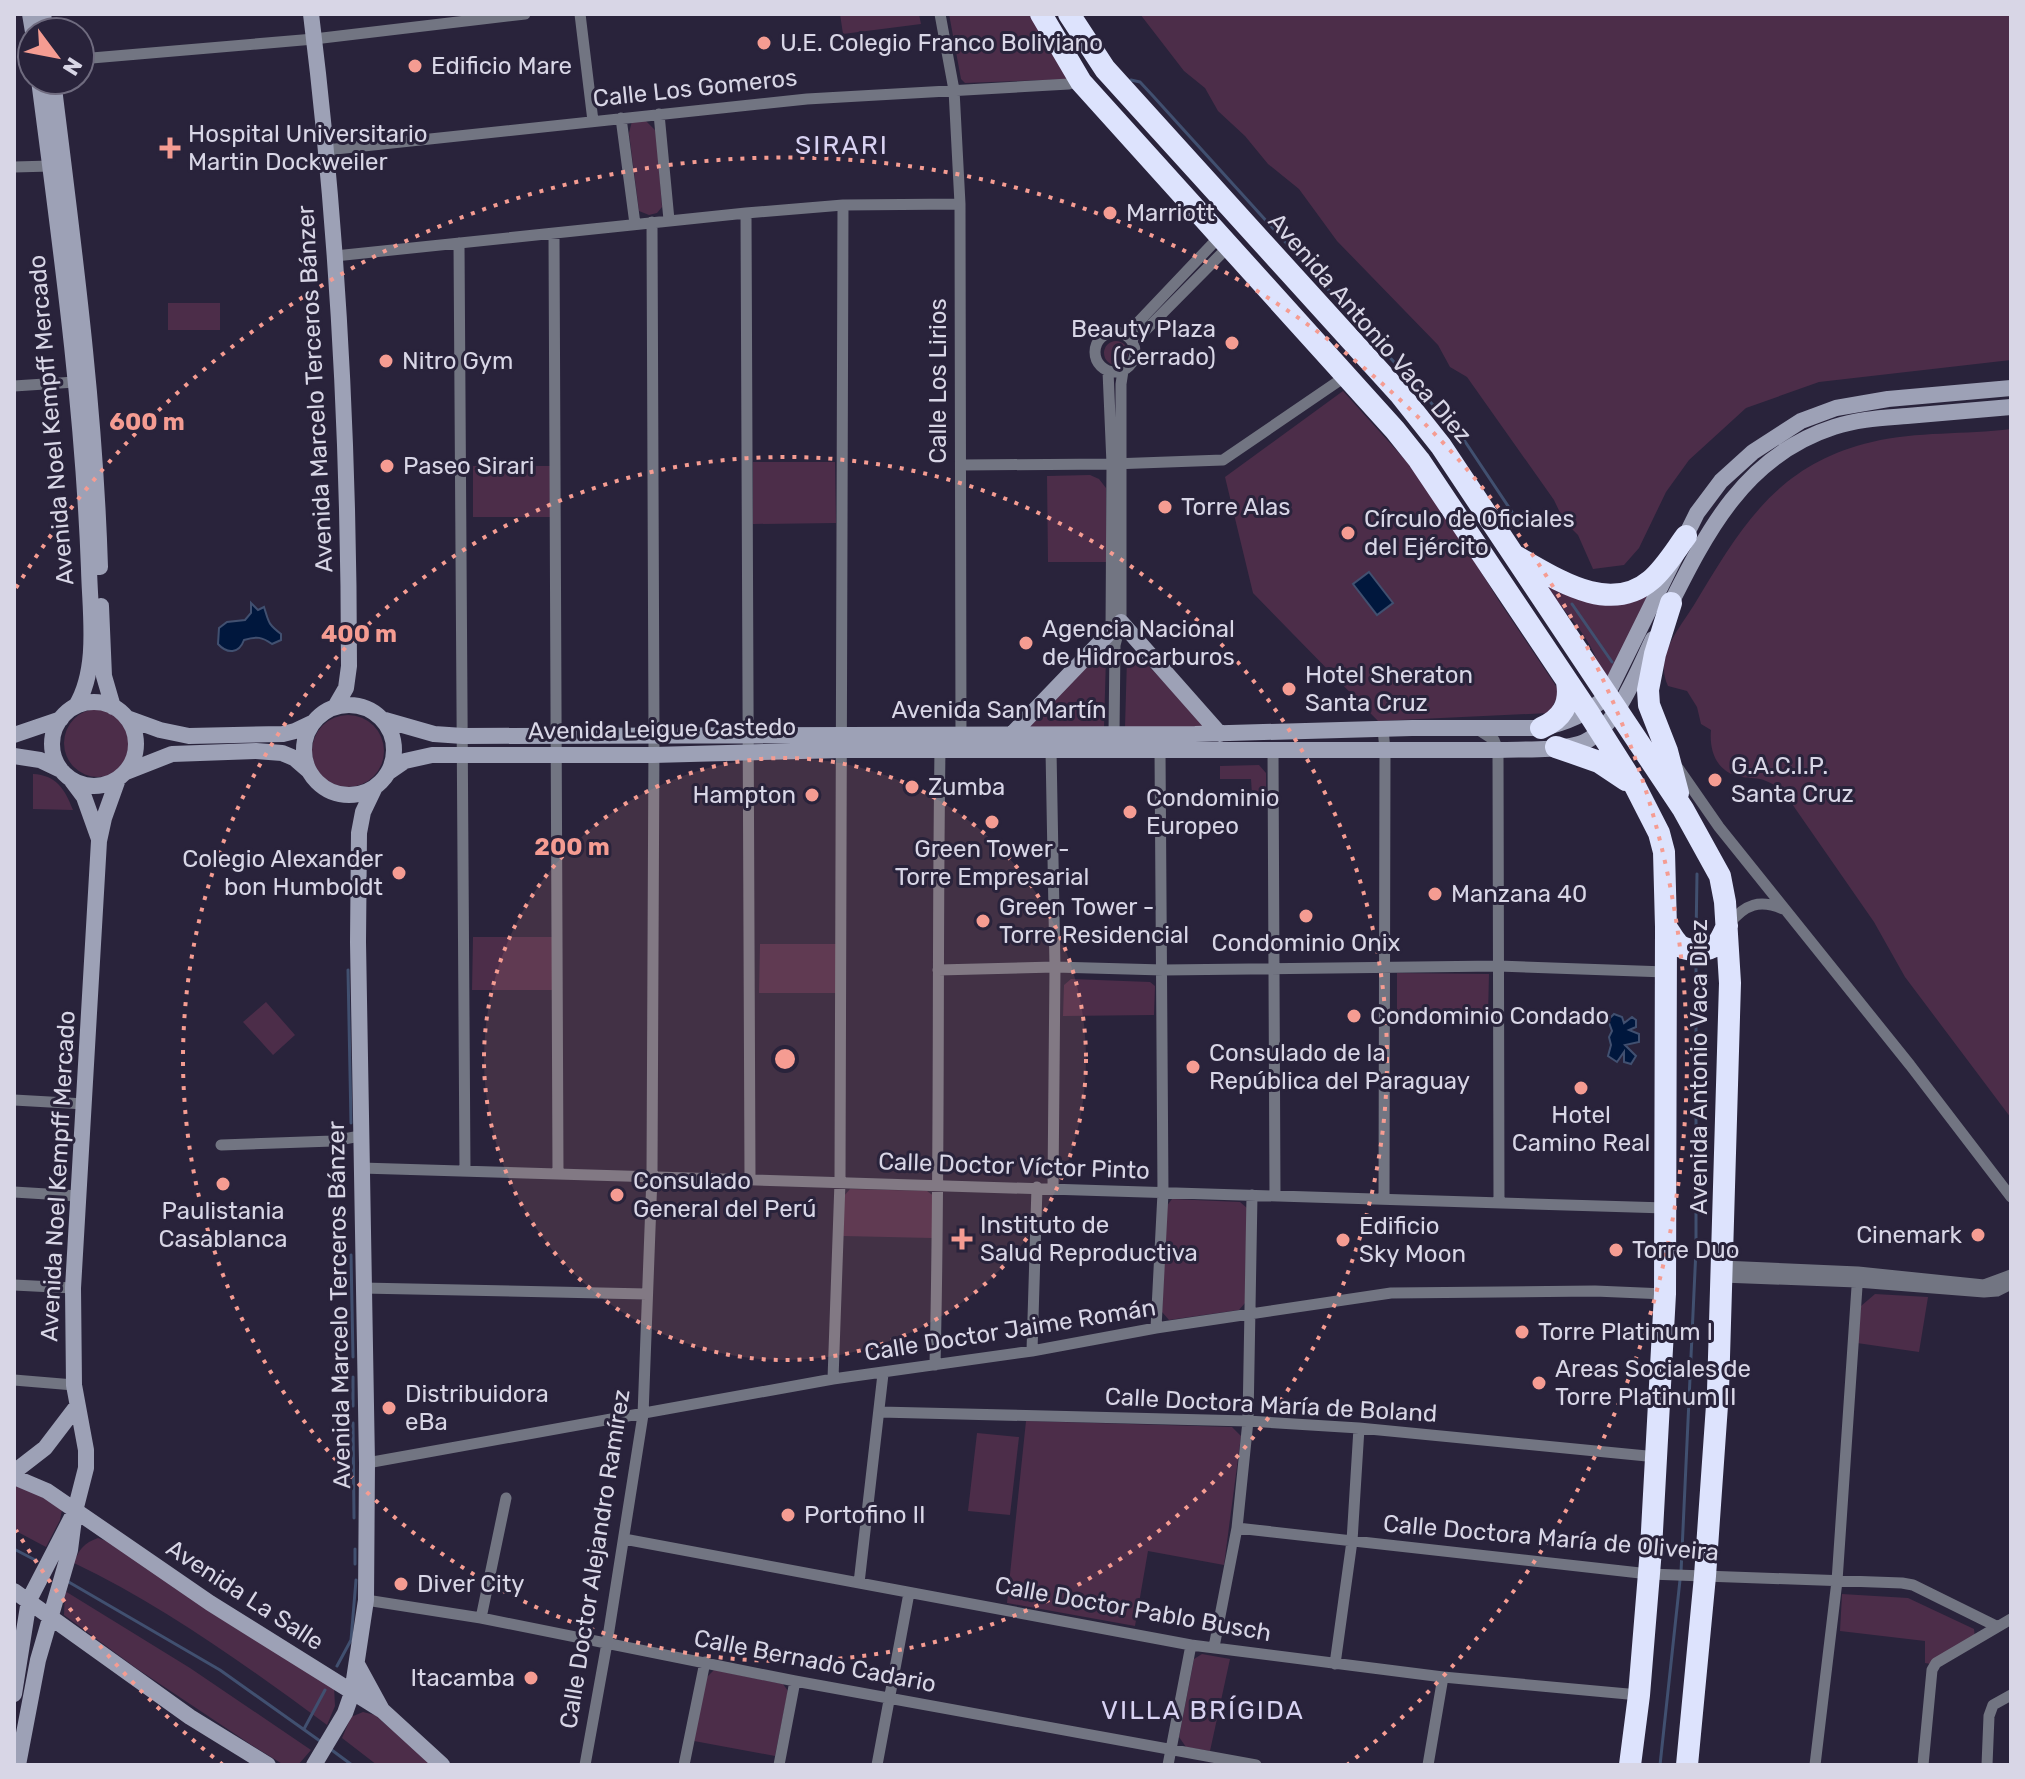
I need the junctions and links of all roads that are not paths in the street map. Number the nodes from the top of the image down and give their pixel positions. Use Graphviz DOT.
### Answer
graph roads {
  1 [pos="311,14"];
  2 [pos="525,14"];
  3 [pos="580,14"];
  4 [pos="940,14"];
  5 [pos="1041,14"];
  6 [pos="1069,14"];
  7 [pos="314,39"];
  8 [pos="96,58"];
  9 [pos="1069,84"];
  10 [pos="954,90"];
  11 [pos="41,96"];
  12 [pos="53,96"];
  13 [pos="55,96"];
  14 [pos="659,114"];
  15 [pos="621,118"];
  16 [pos="593,121"];
  17 [pos="326,150"];
  18 [pos="51,166"];
  19 [pos="14,167"];
  20 [pos="960,204"];
  21 [pos="843,205"];
  22 [pos="746,213"];
  23 [pos="669,220"];
  24 [pos="652,222"];
  25 [pos="635,224"];
  26 [pos="71,225"];
  27 [pos="554,234"];
  28 [pos="459,243"];
  29 [pos="1221,248"];
  30 [pos="335,256"];
  31 [pos="72,285"];
  32 [pos="1129,339"];
  33 [pos="1108,371"];
  34 [pos="1123,371"];
  35 [pos="1346,376"];
  36 [pos="75,382"];
  37 [pos="14,386"];
  38 [pos="2011,388"];
  39 [pos="1399,393"];
  40 [pos="2011,407"];
  41 [pos="1116,464"];
  42 [pos="961,465"];
  43 [pos="1686,536"];
  44 [pos="1515,556"];
  45 [pos="1671,603"];
  46 [pos="1116,633"];
  47 [pos="349,666"];
  48 [pos="1567,682"];
  49 [pos="1611,704"];
  50 [pos="76,706"];
  51 [pos="113,707"];
  52 [pos="335,707"];
  53 [pos="365,708"];
  54 [pos="1588,712"];
  55 [pos="127,718"];
  56 [pos="61,719"];
  57 [pos="385,720"];
  58 [pos="314,722"];
  59 [pos="1541,728"];
  60 [pos="1383,729"];
  61 [pos="1477,729"];
  62 [pos="1114,733"];
  63 [pos="1600,733"];
  64 [pos="748,734"];
  65 [pos="1012,734"];
  66 [pos="1220,734"];
  67 [pos="14,735"];
  68 [pos="654,735"];
  69 [pos="463,736"];
  70 [pos="556,736"];
  71 [pos="1304,741"];
  72 [pos="842,742"];
  73 [pos="961,742"];
  74 [pos="1195,742"];
  75 [pos="1556,747"];
  76 [pos="940,750"];
  77 [pos="1051,750"];
  78 [pos="1160,750"];
  79 [pos="1273,750"];
  80 [pos="1385,750"];
  81 [pos="1498,750"];
  82 [pos="1667,751"];
  83 [pos="748,753"];
  84 [pos="556,755"];
  85 [pos="653,755"];
  86 [pos="14,756"];
  87 [pos="463,756"];
  88 [pos="309,771"];
  89 [pos="389,772"];
  90 [pos="66,775"];
  91 [pos="121,776"];
  92 [pos="1635,786"];
  93 [pos="374,789"];
  94 [pos="335,793"];
  95 [pos="1680,800"];
  96 [pos="1719,827"];
  97 [pos="359,833"];
  98 [pos="99,841"];
  99 [pos="1784,910"];
  100 [pos="1727,926"];
  101 [pos="1666,927"];
  102 [pos="1498,966"];
  103 [pos="1055,967"];
  104 [pos="1385,968"];
  105 [pos="1274,969"];
  106 [pos="938,970"];
  107 [pos="1163,970"];
  108 [pos="1666,972"];
  109 [pos="1730,983"];
  110 [pos="14,1100"];
  111 [pos="85,1104"];
  112 [pos="360,1136"];
  113 [pos="221,1145"];
  114 [pos="361,1168"];
  115 [pos="465,1171"];
  116 [pos="558,1174"];
  117 [pos="652,1176"];
  118 [pos="750,1179"];
  119 [pos="840,1182"];
  120 [pos="939,1185"];
  121 [pos="1037,1187"];
  122 [pos="1053,1187"];
  123 [pos="14,1192"];
  124 [pos="1163,1193"];
  125 [pos="1252,1195"];
  126 [pos="79,1196"];
  127 [pos="1275,1196"];
  128 [pos="2011,1197"];
  129 [pos="1384,1199"];
  130 [pos="1499,1202"];
  131 [pos="1666,1208"];
  132 [pos="1722,1272"];
  133 [pos="2011,1275"];
  134 [pos="1857,1277"];
  135 [pos="2011,1284"];
  136 [pos="14,1285"];
  137 [pos="73,1288"];
  138 [pos="363,1288"];
  139 [pos="647,1294"];
  140 [pos="1665,1294"];
  141 [pos="1250,1316"];
  142 [pos="1156,1328"];
  143 [pos="1032,1351"];
  144 [pos="935,1365"];
  145 [pos="883,1374"];
  146 [pos="833,1379"];
  147 [pos="14,1380"];
  148 [pos="74,1385"];
  149 [pos="77,1406"];
  150 [pos="880,1412"];
  151 [pos="643,1415"];
  152 [pos="1248,1421"];
  153 [pos="1359,1428"];
  154 [pos="1658,1458"];
  155 [pos="367,1463"];
  156 [pos="14,1474"];
  157 [pos="506,1498"];
  158 [pos="75,1511"];
  159 [pos="1237,1528"];
  160 [pos="624,1539"];
  161 [pos="1352,1541"];
  162 [pos="62,1550"];
  163 [pos="1656,1575"];
  164 [pos="1701,1576"];
  165 [pos="1837,1581"];
  166 [pos="859,1583"];
  167 [pos="14,1591"];
  168 [pos="909,1593"];
  169 [pos="29,1600"];
  170 [pos="366,1600"];
  171 [pos="49,1616"];
  172 [pos="481,1618"];
  173 [pos="2011,1619"];
  174 [pos="14,1624"];
  175 [pos="1996,1626"];
  176 [pos="78,1637"];
  177 [pos="607,1643"];
  178 [pos="1191,1645"];
  179 [pos="1214,1647"];
  180 [pos="22,1652"];
  181 [pos="38,1660"];
  182 [pos="705,1662"];
  183 [pos="357,1664"];
  184 [pos="1335,1664"];
  185 [pos="325,1677"];
  186 [pos="1443,1677"];
  187 [pos="795,1681"];
  188 [pos="352,1693"];
  189 [pos="14,1694"];
  190 [pos="1639,1695"];
  191 [pos="2011,1695"];
  192 [pos="889,1699"];
  193 [pos="383,1711"];
  194 [pos="1171,1750"];
  195 [pos="317,1760"];
  196 [pos="18,1765"];
  197 [pos="268,1765"];
  198 [pos="442,1765"];
  199 [pos="585,1765"];
  200 [pos="684,1765"];
  201 [pos="779,1765"];
  202 [pos="877,1765"];
  203 [pos="1168,1765"];
  204 [pos="1256,1765"];
  205 [pos="1428,1765"];
  206 [pos="1630,1765"];
  207 [pos="1687,1765"];
  208 [pos="1815,1765"];
  209 [pos="1923,1765"];
  210 [pos="1987,1765"];
  1 -- 7 [label="main road, Avenida Marcelo Terceros Bánzer"];
  2 -- 7 [label="street"];
  3 -- 16 [label="street"];
  4 -- 10 [label="street, Calle Los Lirios"];
  5 -- 29 [label="highway, Avenida Antonio Vaca Diez"];
  6 -- 39 [label="highway, Avenida Antonio Vaca Diez"];
  7 -- 8 [label="street"];
  7 -- 17 [label="main road, Avenida Marcelo Terceros Bánzer"];
  9 -- 10 [label="street, Calle Los Gomeros"];
  10 -- 14 [label="street, Calle Los Gomeros"];
  10 -- 20 [label="street, Calle Los Lirios"];
  11 -- 18 [label="main road, Avenida Noel Kempff Mercado"];
  12 -- 18 [label="main road"];
  13 -- 26 [label="main road, Avenida Noel Kempff Mercado"];
  14 -- 15 [label="street, Calle Los Gomeros"];
  14 -- 23 [label="street"];
  15 -- 16 [label="street, Calle Los Gomeros"];
  15 -- 25 [label="street"];
  16 -- 17 [label="street, Calle Los Gomeros"];
  17 -- 30 [label="main road, Avenida Marcelo Terceros Bánzer"];
  18 -- 19 [label="street"];
  18 -- 26 [label="main road"];
  18 -- 31 [label="main road, Avenida Noel Kempff Mercado"];
  20 -- 21 [label="street"];
  20 -- 42 [label="street, Calle Los Lirios"];
  21 -- 22 [label="street"];
  21 -- 72 [label="street"];
  22 -- 23 [label="street"];
  22 -- 64 [label="street"];
  23 -- 24 [label="street"];
  24 -- 25 [label="street"];
  24 -- 68 [label="street, Calle Doctor Alejandro Ramírez"];
  25 -- 27 [label="street"];
  26 -- 31 [label="main road, Avenida Noel Kempff Mercado"];
  27 -- 28 [label="street"];
  27 -- 70 [label="street"];
  28 -- 30 [label="street"];
  28 -- 69 [label="street"];
  29 -- 32 [label="street"];
  29 -- 32 [label="street"];
  29 -- 35 [label="highway, Avenida Antonio Vaca Diez"];
  30 -- 47 [label="main road, Avenida Marcelo Terceros Bánzer"];
  31 -- 36 [label="main road, Avenida Noel Kempff Mercado"];
  31 -- 51 [label="main road, Avenida Noel Kempff Mercado"];
  32 -- 33 [label="street"];
  32 -- 34 [label="street"];
  33 -- 34 [label="street"];
  33 -- 41 [label="street"];
  34 -- 41 [label="street"];
  35 -- 39 [label="highway"];
  35 -- 41 [label="street"];
  35 -- 48 [label="highway, Avenida Antonio Vaca Diez"];
  36 -- 37 [label="street"];
  36 -- 50 [label="main road, Avenida Noel Kempff Mercado"];
  38 -- 43 [label="main road"];
  39 -- 44 [label="highway, Avenida Antonio Vaca Diez"];
  40 -- 45 [label="main road"];
  41 -- 42 [label="street"];
  41 -- 46 [label="street"];
  42 -- 73 [label="street, Calle Los Lirios"];
  43 -- 44 [label="highway"];
  43 -- 49 [label="main road"];
  44 -- 49 [label="highway, Avenida Antonio Vaca Diez"];
  45 -- 49 [label="main road"];
  45 -- 82 [label="highway"];
  46 -- 62 [label="street"];
  46 -- 65 [label="main road"];
  46 -- 66 [label="main road"];
  47 -- 52 [label="main road, Avenida Marcelo Terceros Bánzer"];
  47 -- 53 [label="main road, Avenida Marcelo Terceros Bánzer"];
  48 -- 54 [label="highway, Avenida Antonio Vaca Diez"];
  48 -- 59 [label="highway"];
  49 -- 54 [label="main road, Avenida San Martín"];
  49 -- 63 [label="main road"];
  49 -- 95 [label="highway, Avenida Antonio Vaca Diez"];
  50 -- 51 [label="main road"];
  50 -- 56 [label="main road"];
  51 -- 55 [label="main road"];
  52 -- 53 [label="main road"];
  52 -- 58 [label="main road"];
  53 -- 57 [label="main road"];
  54 -- 59 [label="main road, Avenida San Martín"];
  54 -- 63 [label="highway, Avenida Antonio Vaca Diez"];
  55 -- 58 [label="main road"];
  55 -- 91 [label="main road"];
  56 -- 67 [label="main road"];
  56 -- 90 [label="main road"];
  57 -- 69 [label="main road, Avenida San Martín"];
  57 -- 89 [label="main road"];
  58 -- 88 [label="main road"];
  59 -- 61 [label="main road, Avenida San Martín"];
  60 -- 61 [label="main road, Avenida San Martín"];
  60 -- 71 [label="main road, Avenida San Martín"];
  60 -- 80 [label="street"];
  61 -- 81 [label="street"];
  62 -- 65 [label="main road, Avenida San Martín"];
  62 -- 74 [label="main road, Avenida San Martín"];
  63 -- 75 [label="main road"];
  63 -- 92 [label="highway, Avenida Antonio Vaca Diez"];
  64 -- 68 [label="main road, Avenida San Martín"];
  64 -- 72 [label="main road, Avenida San Martín"];
  64 -- 83 [label="street"];
  65 -- 73 [label="main road, Avenida San Martín"];
  66 -- 71 [label="main road, Avenida San Martín"];
  66 -- 74 [label="main road, Avenida San Martín"];
  68 -- 70 [label="main road, Avenida San Martín"];
  68 -- 85 [label="street, Calle Doctor Alejandro Ramírez"];
  69 -- 70 [label="main road, Avenida San Martín"];
  69 -- 87 [label="street"];
  70 -- 84 [label="street"];
  71 -- 79 [label="main road, Avenida San Martín"];
  71 -- 80 [label="main road, Avenida San Martín"];
  72 -- 73 [label="main road, Avenida San Martín"];
  72 -- 76 [label="main road, Avenida Leigue Castedo"];
  72 -- 83 [label="main road, Avenida Leigue Castedo"];
  72 -- 119 [label="street"];
  73 -- 76 [label="main road, Avenida San Martín"];
  73 -- 77 [label="main road, Avenida San Martín"];
  74 -- 78 [label="main road, Avenida San Martín"];
  74 -- 79 [label="main road, Avenida San Martín"];
  75 -- 81 [label="main road"];
  75 -- 92 [label="highway"];
  76 -- 106 [label="street"];
  77 -- 78 [label="main road, Avenida San Martín"];
  77 -- 103 [label="street"];
  78 -- 107 [label="street"];
  79 -- 105 [label="street"];
  80 -- 81 [label="main road, Avenida San Martín"];
  80 -- 104 [label="street"];
  81 -- 102 [label="street"];
  82 -- 95 [label="highway"];
  82 -- 96 [label="street"];
  83 -- 85 [label="main road, Avenida Leigue Castedo"];
  83 -- 118 [label="street"];
  84 -- 85 [label="main road, Avenida Leigue Castedo"];
  84 -- 87 [label="main road, Avenida Leigue Castedo"];
  84 -- 116 [label="street"];
  85 -- 117 [label="street, Calle Doctor Alejandro Ramírez"];
  86 -- 90 [label="main road"];
  87 -- 89 [label="main road, Avenida Leigue Castedo"];
  87 -- 115 [label="street"];
  88 -- 91 [label="main road"];
  88 -- 94 [label="main road"];
  89 -- 93 [label="main road"];
  90 -- 91 [label="main road"];
  90 -- 98 [label="main road, Avenida Noel Kempff Mercado"];
  91 -- 98 [label="main road, Avenida Noel Kempff Mercado"];
  92 -- 101 [label="highway, Avenida Antonio Vaca Diez"];
  93 -- 94 [label="main road"];
  93 -- 97 [label="main road, Avenida Marcelo Terceros Bánzer"];
  94 -- 97 [label="main road, Avenida Marcelo Terceros Bánzer"];
  95 -- 96 [label="street"];
  95 -- 100 [label="highway, Avenida Antonio Vaca Diez"];
  96 -- 99 [label="street"];
  97 -- 112 [label="main road, Avenida Marcelo Terceros Bánzer"];
  98 -- 111 [label="main road, Avenida Noel Kempff Mercado"];
  99 -- 100 [label="street"];
  99 -- 128 [label="street"];
  100 -- 101 [label="highway"];
  100 -- 109 [label="highway, Avenida Antonio Vaca Diez"];
  101 -- 108 [label="highway, Avenida Antonio Vaca Diez"];
  102 -- 104 [label="street"];
  102 -- 108 [label="street"];
  102 -- 130 [label="street"];
  103 -- 106 [label="street"];
  103 -- 107 [label="street"];
  103 -- 122 [label="street"];
  104 -- 105 [label="street"];
  104 -- 129 [label="street"];
  105 -- 107 [label="street"];
  105 -- 127 [label="street"];
  106 -- 120 [label="street"];
  107 -- 124 [label="street"];
  108 -- 109 [label="highway"];
  108 -- 131 [label="highway, Avenida Antonio Vaca Diez"];
  109 -- 132 [label="highway, Avenida Antonio Vaca Diez"];
  110 -- 111 [label="street"];
  111 -- 126 [label="main road, Avenida Noel Kempff Mercado"];
  112 -- 113 [label="street"];
  112 -- 114 [label="main road, Avenida Marcelo Terceros Bánzer"];
  114 -- 115 [label="street, Calle Doctor Víctor Pinto"];
  114 -- 138 [label="main road, Avenida Marcelo Terceros Bánzer"];
  115 -- 116 [label="street, Calle Doctor Víctor Pinto"];
  116 -- 117 [label="street, Calle Doctor Víctor Pinto"];
  117 -- 118 [label="street, Calle Doctor Víctor Pinto"];
  117 -- 139 [label="street, Calle Doctor Alejandro Ramírez"];
  118 -- 119 [label="street, Calle Doctor Víctor Pinto"];
  119 -- 120 [label="street, Calle Doctor Víctor Pinto"];
  119 -- 146 [label="street"];
  120 -- 121 [label="street, Calle Doctor Víctor Pinto"];
  120 -- 144 [label="street"];
  121 -- 122 [label="street, Calle Doctor Víctor Pinto"];
  121 -- 143 [label="street"];
  122 -- 124 [label="street, Calle Doctor Víctor Pinto"];
  123 -- 126 [label="street"];
  124 -- 125 [label="street, Calle Doctor Víctor Pinto"];
  124 -- 142 [label="street"];
  125 -- 127 [label="street, Calle Doctor Víctor Pinto"];
  125 -- 141 [label="street"];
  126 -- 137 [label="main road, Avenida Noel Kempff Mercado"];
  127 -- 129 [label="street, Calle Doctor Víctor Pinto"];
  129 -- 130 [label="street, Calle Doctor Víctor Pinto"];
  130 -- 131 [label="street, Calle Doctor Víctor Pinto"];
  131 -- 140 [label="highway, Avenida Antonio Vaca Diez"];
  132 -- 134 [label="street"];
  132 -- 164 [label="highway, Avenida Antonio Vaca Diez"];
  133 -- 134 [label="street"];
  134 -- 135 [label="street"];
  134 -- 165 [label="street"];
  136 -- 137 [label="street"];
  137 -- 148 [label="main road, Avenida Noel Kempff Mercado"];
  138 -- 139 [label="street"];
  138 -- 155 [label="main road, Avenida Marcelo Terceros Bánzer"];
  139 -- 151 [label="street, Calle Doctor Alejandro Ramírez"];
  140 -- 141 [label="street, Calle Doctor Jaime Román"];
  140 -- 154 [label="highway, Avenida Antonio Vaca Diez"];
  141 -- 142 [label="street, Calle Doctor Jaime Román"];
  141 -- 152 [label="street"];
  142 -- 143 [label="street, Calle Doctor Jaime Román"];
  143 -- 144 [label="street, Calle Doctor Jaime Román"];
  144 -- 145 [label="street, Calle Doctor Jaime Román"];
  145 -- 146 [label="street, Calle Doctor Jaime Román"];
  145 -- 150 [label="street"];
  146 -- 151 [label="street, Calle Doctor Jaime Román"];
  147 -- 148 [label="street"];
  148 -- 149 [label="main road, Avenida Noel Kempff Mercado"];
  149 -- 156 [label="main road"];
  149 -- 158 [label="main road, Avenida Noel Kempff Mercado"];
  150 -- 152 [label="street, Calle Doctora María de Boland"];
  150 -- 166 [label="street"];
  151 -- 155 [label="street, Calle Doctor Jaime Román"];
  151 -- 160 [label="street, Calle Doctor Alejandro Ramírez"];
  152 -- 153 [label="street, Calle Doctora María de Boland"];
  152 -- 159 [label="street"];
  153 -- 154 [label="street, Calle Doctora María de Boland"];
  153 -- 161 [label="street"];
  154 -- 163 [label="highway, Avenida Antonio Vaca Diez"];
  155 -- 170 [label="main road, Avenida Marcelo Terceros Bánzer"];
  156 -- 158 [label="main road, Avenida La Salle"];
  157 -- 172 [label="street"];
  158 -- 162 [label="main road, Avenida Noel Kempff Mercado"];
  158 -- 185 [label="main road, Avenida La Salle"];
  159 -- 161 [label="street, Calle Doctora María de Oliveira"];
  159 -- 179 [label="street"];
  160 -- 166 [label="street, Calle Doctor Pablo Busch"];
  160 -- 177 [label="street, Calle Doctor Alejandro Ramírez"];
  161 -- 163 [label="street, Calle Doctora María de Oliveira"];
  161 -- 184 [label="street"];
  162 -- 169 [label="main road, Avenida Noel Kempff Mercado"];
  162 -- 171 [label="main road, Avenida Noel Kempff Mercado"];
  163 -- 164 [label="street, Calle Doctora María de Oliveira"];
  163 -- 190 [label="highway, Avenida Antonio Vaca Diez"];
  164 -- 165 [label="street, Calle Doctora María de Oliveira"];
  164 -- 207 [label="highway, Avenida Antonio Vaca Diez"];
  165 -- 175 [label="street, Calle Doctora María de Oliveira"];
  165 -- 208 [label="street"];
  166 -- 168 [label="street, Calle Doctor Pablo Busch"];
  167 -- 169 [label="main road"];
  168 -- 178 [label="street, Calle Doctor Pablo Busch"];
  168 -- 192 [label="street"];
  169 -- 171 [label="main road"];
  169 -- 180 [label="main road, Avenida Noel Kempff Mercado"];
  170 -- 172 [label="street, Calle Bernado Cadario"];
  170 -- 183 [label="main road, Avenida Marcelo Terceros Bánzer"];
  171 -- 176 [label="main road"];
  171 -- 181 [label="main road, Avenida Noel Kempff Mercado"];
  172 -- 177 [label="street, Calle Bernado Cadario"];
  173 -- 175 [label="street"];
  174 -- 180 [label="main road"];
  175 -- 209 [label="street"];
  176 -- 181 [label="main road"];
  176 -- 197 [label="main road"];
  177 -- 182 [label="street, Calle Bernado Cadario"];
  177 -- 199 [label="street, Calle Doctor Alejandro Ramírez"];
  178 -- 179 [label="street, Calle Doctor Pablo Busch"];
  178 -- 194 [label="street"];
  179 -- 184 [label="street, Calle Doctor Pablo Busch"];
  180 -- 189 [label="main road, Avenida Noel Kempff Mercado"];
  181 -- 196 [label="main road, Avenida Noel Kempff Mercado"];
  182 -- 187 [label="street, Calle Bernado Cadario"];
  182 -- 200 [label="street"];
  183 -- 185 [label="main road"];
  183 -- 188 [label="main road, Avenida Marcelo Terceros Bánzer"];
  183 -- 193 [label="main road"];
  184 -- 186 [label="street, Calle Doctor Pablo Busch"];
  185 -- 188 [label="main road, Avenida La Salle"];
  186 -- 190 [label="street, Calle Doctor Pablo Busch"];
  186 -- 205 [label="street"];
  187 -- 192 [label="street, Calle Bernado Cadario"];
  187 -- 201 [label="street"];
  188 -- 193 [label="main road, Avenida La Salle"];
  188 -- 195 [label="main road, Avenida Marcelo Terceros Bánzer"];
  190 -- 206 [label="highway, Avenida Antonio Vaca Diez"];
  191 -- 210 [label="street"];
  192 -- 194 [label="street, Calle Bernado Cadario"];
  192 -- 202 [label="street"];
  193 -- 198 [label="main road, Avenida La Salle"];
  194 -- 203 [label="street"];
  194 -- 204 [label="street, Calle Bernado Cadario"];
}
